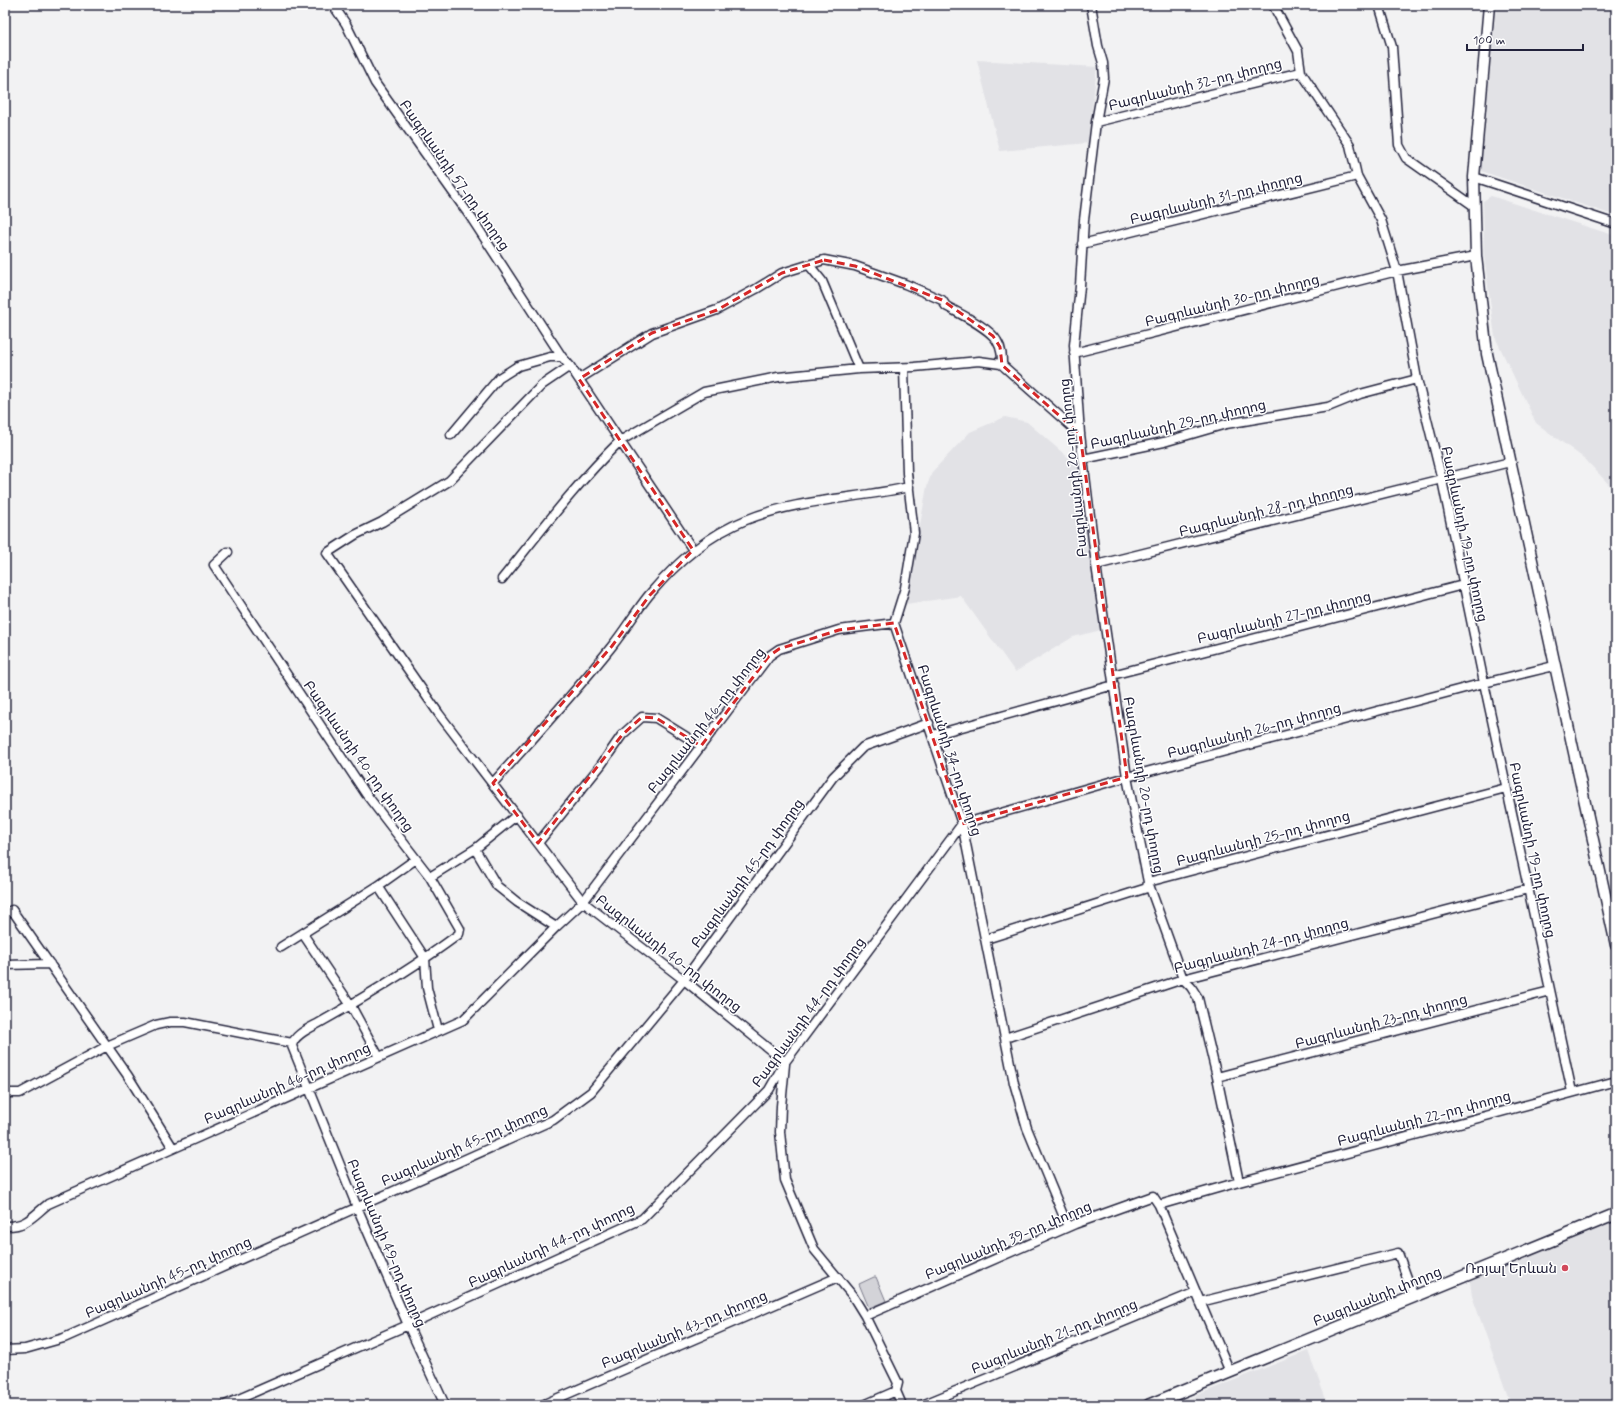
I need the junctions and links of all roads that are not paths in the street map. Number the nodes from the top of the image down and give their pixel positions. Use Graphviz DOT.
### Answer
graph roads {
  1 [pos="333,5"];
  2 [pos="1091,5"];
  3 [pos="1273,5"];
  4 [pos="1379,5"];
  5 [pos="1489,5"];
  6 [pos="1301,72"];
  7 [pos="1096,122"];
  8 [pos="1356,176"];
  9 [pos="1474,177"];
  10 [pos="1474,206"];
  11 [pos="1616,224"];
  12 [pos="1082,244"];
  13 [pos="1476,256"];
  14 [pos="809,265"];
  15 [pos="1397,271"];
  16 [pos="1074,353"];
  17 [pos="562,357"];
  18 [pos="1002,365"];
  19 [pos="570,366"];
  20 [pos="904,368"];
  21 [pos="859,369"];
  22 [pos="578,379"];
  23 [pos="1417,379"];
  24 [pos="451,434"];
  25 [pos="1080,434"];
  26 [pos="620,441"];
  27 [pos="1083,459"];
  28 [pos="1510,462"];
  29 [pos="1442,480"];
  30 [pos="909,488"];
  31 [pos="694,550"];
  32 [pos="228,552"];
  33 [pos="1096,565"];
  34 [pos="502,579"];
  35 [pos="1463,584"];
  36 [pos="894,623"];
  37 [pos="1554,666"];
  38 [pos="1112,675"];
  39 [pos="1484,683"];
  40 [pos="1114,685"];
  41 [pos="929,723"];
  42 [pos="933,734"];
  43 [pos="701,746"];
  44 [pos="1127,777"];
  45 [pos="493,784"];
  46 [pos="1506,788"];
  47 [pos="516,815"];
  48 [pos="962,824"];
  49 [pos="538,843"];
  50 [pos="475,848"];
  51 [pos="416,859"];
  52 [pos="430,877"];
  53 [pos="1148,882"];
  54 [pos="378,886"];
  55 [pos="1528,889"];
  56 [pos="583,902"];
  57 [pos="8,912"];
  58 [pos="556,927"];
  59 [pos="303,934"];
  60 [pos="986,939"];
  61 [pos="1616,943"];
  62 [pos="282,947"];
  63 [pos="425,958"];
  64 [pos="50,964"];
  65 [pos="5,965"];
  66 [pos="1183,979"];
  67 [pos="684,980"];
  68 [pos="1550,991"];
  69 [pos="350,1004"];
  70 [pos="438,1030"];
  71 [pos="1005,1038"];
  72 [pos="292,1043"];
  73 [pos="107,1046"];
  74 [pos="380,1057"];
  75 [pos="785,1062"];
  76 [pos="1218,1077"];
  77 [pos="1616,1081"];
  78 [pos="309,1090"];
  79 [pos="1572,1092"];
  80 [pos="5,1093"];
  81 [pos="173,1148"];
  82 [pos="1239,1182"];
  83 [pos="1159,1205"];
  84 [pos="357,1207"];
  85 [pos="1616,1214"];
  86 [pos="5,1226"];
  87 [pos="1068,1226"];
  88 [pos="838,1277"];
  89 [pos="1196,1292"];
  90 [pos="1414,1297"];
  91 [pos="1200,1302"];
  92 [pos="865,1316"];
  93 [pos="408,1325"];
  94 [pos="5,1350"];
  95 [pos="1230,1372"];
  96 [pos="896,1391"];
  97 [pos="225,1405"];
  98 [pos="446,1405"];
  99 [pos="542,1405"];
  100 [pos="864,1405"];
  101 [pos="902,1405"];
  102 [pos="922,1405"];
  103 [pos="1148,1405"];
  1 -- 17 [label="street, Բագրևանդի 57-րդ փողոց"];
  2 -- 7 [label="street, Բագրևանդի 20-րդ փողոց"];
  3 -- 6 [label="street, Բագրևանդի 19-րդ փողոց"];
  4 -- 10 [label="street"];
  5 -- 9 [label="street"];
  6 -- 7 [label="street, Բագրևանդի 32-րդ փողոց"];
  6 -- 8 [label="street, Բագրևանդի 19-րդ փողոց"];
  7 -- 12 [label="street, Բագրևանդի 20-րդ փողոց"];
  8 -- 12 [label="street, Բագրևանդի 31-րդ փողոց"];
  8 -- 15 [label="street, Բագրևանդի 19-րդ փողոց"];
  9 -- 10 [label="street"];
  9 -- 11 [label="street"];
  10 -- 13 [label="street"];
  12 -- 16 [label="street, Բագրևանդի 20-րդ փողոց"];
  13 -- 15 [label="street, Բագրևանդի 30-րդ փողոց"];
  13 -- 28 [label="street"];
  14 -- 18 [label="street"];
  14 -- 21 [label="street"];
  14 -- 22 [label="street"];
  15 -- 16 [label="street, Բագրևանդի 30-րդ փողոց"];
  15 -- 23 [label="street, Բագրևանդի 19-րդ փողոց"];
  16 -- 25 [label="street, Բագրևանդի 20-րդ փողոց"];
  17 -- 19 [label="street, Բագրևանդի 57-րդ փողոց"];
  17 -- 24 [label="street"];
  18 -- 20 [label="street"];
  18 -- 25 [label="street"];
  19 -- 22 [label="street, Բագրևանդի 57-րդ փողոց"];
  19 -- 45 [label="street"];
  20 -- 21 [label="street"];
  20 -- 30 [label="street"];
  21 -- 26 [label="street"];
  22 -- 26 [label="street, Բագրևանդի 57-րդ փողոց"];
  23 -- 27 [label="street, Բագրևանդի 29-րդ փողոց"];
  23 -- 29 [label="street, Բագրևանդի 19-րդ փողոց"];
  25 -- 27 [label="street, Բագրևանդի 20-րդ փողոց"];
  26 -- 31 [label="street, Բագրևանդի 57-րդ փողոց"];
  26 -- 34 [label="street"];
  27 -- 33 [label="street, Բագրևանդի 20-րդ փողոց"];
  28 -- 29 [label="street, Բագրևանդի 28-րդ փողոց"];
  28 -- 37 [label="street"];
  29 -- 33 [label="street, Բագրևանդի 28-րդ փողոց"];
  29 -- 35 [label="street, Բագրևանդի 19-րդ փողոց"];
  30 -- 31 [label="street"];
  30 -- 36 [label="street"];
  31 -- 45 [label="street"];
  32 -- 51 [label="street, Բագրևանդի 40-րդ փողոց"];
  33 -- 38 [label="street, Բագրևանդի 20-րդ փողոց"];
  35 -- 38 [label="street, Բագրևանդի 27-րդ փողոց"];
  35 -- 39 [label="street, Բագրևանդի 19-րդ փողոց"];
  36 -- 41 [label="street, Բագրևանդի 34-րդ փողոց"];
  36 -- 43 [label="street, Բագրևանդի 46-րդ փողոց"];
  37 -- 39 [label="street, Բագրևանդի 26-րդ փողոց"];
  37 -- 61 [label="street"];
  38 -- 40 [label="street, Բագրևանդի 20-րդ փողոց"];
  39 -- 44 [label="street, Բագրևանդի 26-րդ փողոց"];
  39 -- 46 [label="street, Բագրևանդի 19-րդ փողոց"];
  40 -- 42 [label="street"];
  40 -- 44 [label="street, Բագրևանդի 20-րդ փողոց"];
  41 -- 42 [label="street, Բագրևանդի 34-րդ փողոց"];
  41 -- 67 [label="street, Բագրևանդի 45-րդ փողոց"];
  42 -- 48 [label="street, Բագրևանդի 34-րդ փողոց"];
  43 -- 49 [label="street"];
  43 -- 56 [label="street, Բագրևանդի 46-րդ փողոց"];
  44 -- 48 [label="street, Բագրևանդի 26-րդ փողոց"];
  44 -- 53 [label="street, Բագրևանդի 20-րդ փողոց"];
  45 -- 47 [label="street"];
  46 -- 53 [label="street, Բագրևանդի 25-րդ փողոց"];
  46 -- 55 [label="street, Բագրևանդի 19-րդ փողոց"];
  47 -- 49 [label="street"];
  47 -- 50 [label="street"];
  48 -- 60 [label="street, Բագրևանդի 34-րդ փողոց"];
  48 -- 75 [label="street, Բագրևանդի 44-րդ փողոց"];
  49 -- 56 [label="street"];
  50 -- 52 [label="street"];
  50 -- 58 [label="street"];
  51 -- 52 [label="street, Բագրևանդի 40-րդ փողոց"];
  51 -- 54 [label="street"];
  52 -- 63 [label="street, Բագրևանդի 40-րդ փողոց"];
  53 -- 60 [label="street, Բագրևանդի 25-րդ փողոց"];
  53 -- 66 [label="street, Բագրևանդի 20-րդ փողոց"];
  54 -- 59 [label="street"];
  54 -- 63 [label="street"];
  55 -- 66 [label="street, Բագրևանդի 24-րդ փողոց"];
  55 -- 68 [label="street, Բագրևանդի 19-րդ փողոց"];
  56 -- 58 [label="street, Բագրևանդի 40-րդ փողոց"];
  56 -- 67 [label="street, Բագրևանդի 40-րդ փողոց"];
  57 -- 64 [label="street"];
  58 -- 70 [label="street, Բագրևանդի 46-րդ փողոց"];
  59 -- 62 [label="street"];
  59 -- 69 [label="street"];
  60 -- 71 [label="street, Բագրևանդի 34-րդ փողոց"];
  63 -- 69 [label="street, Բագրևանդի 40-րդ փողոց"];
  63 -- 70 [label="street"];
  64 -- 65 [label="street"];
  64 -- 73 [label="street"];
  66 -- 71 [label="street, Բագրևանդի 24-րդ փողոց"];
  66 -- 76 [label="street, Բագրևանդի 20-րդ փողոց"];
  67 -- 75 [label="street, Բագրևանդի 40-րդ փողոց"];
  67 -- 84 [label="street, Բագրևանդի 45-րդ փողոց"];
  68 -- 76 [label="street, Բագրևանդի 23-րդ փողոց"];
  68 -- 79 [label="street, Բագրևանդի 19-րդ փողոց"];
  69 -- 72 [label="street, Բագրևանդի 40-րդ փողոց"];
  69 -- 74 [label="street"];
  70 -- 74 [label="street, Բագրևանդի 46-րդ փողոց"];
  71 -- 87 [label="street, Բագրևանդի 34-րդ փողոց"];
  72 -- 73 [label="street"];
  72 -- 78 [label="street, Բագրևանդի 49-րդ փողոց"];
  73 -- 80 [label="street"];
  73 -- 81 [label="street"];
  74 -- 78 [label="street, Բագրևանդի 46-րդ փողոց"];
  75 -- 88 [label="street"];
  75 -- 93 [label="street, Բագրևանդի 44-րդ փողոց"];
  76 -- 82 [label="street, Բագրևանդի 20-րդ փողոց"];
  77 -- 79 [label="street, Բագրևանդի 22-րդ փողոց"];
  78 -- 81 [label="street, Բագրևանդի 46-րդ փողոց"];
  78 -- 84 [label="street, Բագրևանդի 49-րդ փողոց"];
  79 -- 82 [label="street, Բագրևանդի 22-րդ փողոց"];
  81 -- 86 [label="street, Բագրևանդի 46-րդ փողոց"];
  82 -- 83 [label="street"];
  83 -- 87 [label="street, Բագրևանդի 39-րդ փողոց"];
  83 -- 89 [label="street"];
  84 -- 93 [label="street, Բագրևանդի 49-րդ փողոց"];
  84 -- 94 [label="street, Բագրևանդի 45-րդ փողոց"];
  85 -- 90 [label="main road, Բագրևանդի փողոց"];
  87 -- 92 [label="street, Բագրևանդի 39-րդ փողոց"];
  88 -- 92 [label="street"];
  88 -- 99 [label="street, Բագրևանդի 43-րդ փողոց"];
  89 -- 91 [label="street"];
  89 -- 102 [label="street, Բագրևանդի 21-րդ փողոց"];
  90 -- 91 [label="street"];
  90 -- 95 [label="main road, Բագրևանդի փողոց"];
  91 -- 95 [label="street"];
  92 -- 96 [label="street"];
  93 -- 97 [label="street, Բագրևանդի 44-րդ փողոց"];
  93 -- 98 [label="street, Բագրևանդի 49-րդ փողոց"];
  95 -- 103 [label="main road, Բագրևանդի փողոց"];
  96 -- 100 [label="street"];
  96 -- 101 [label="street"];
}
